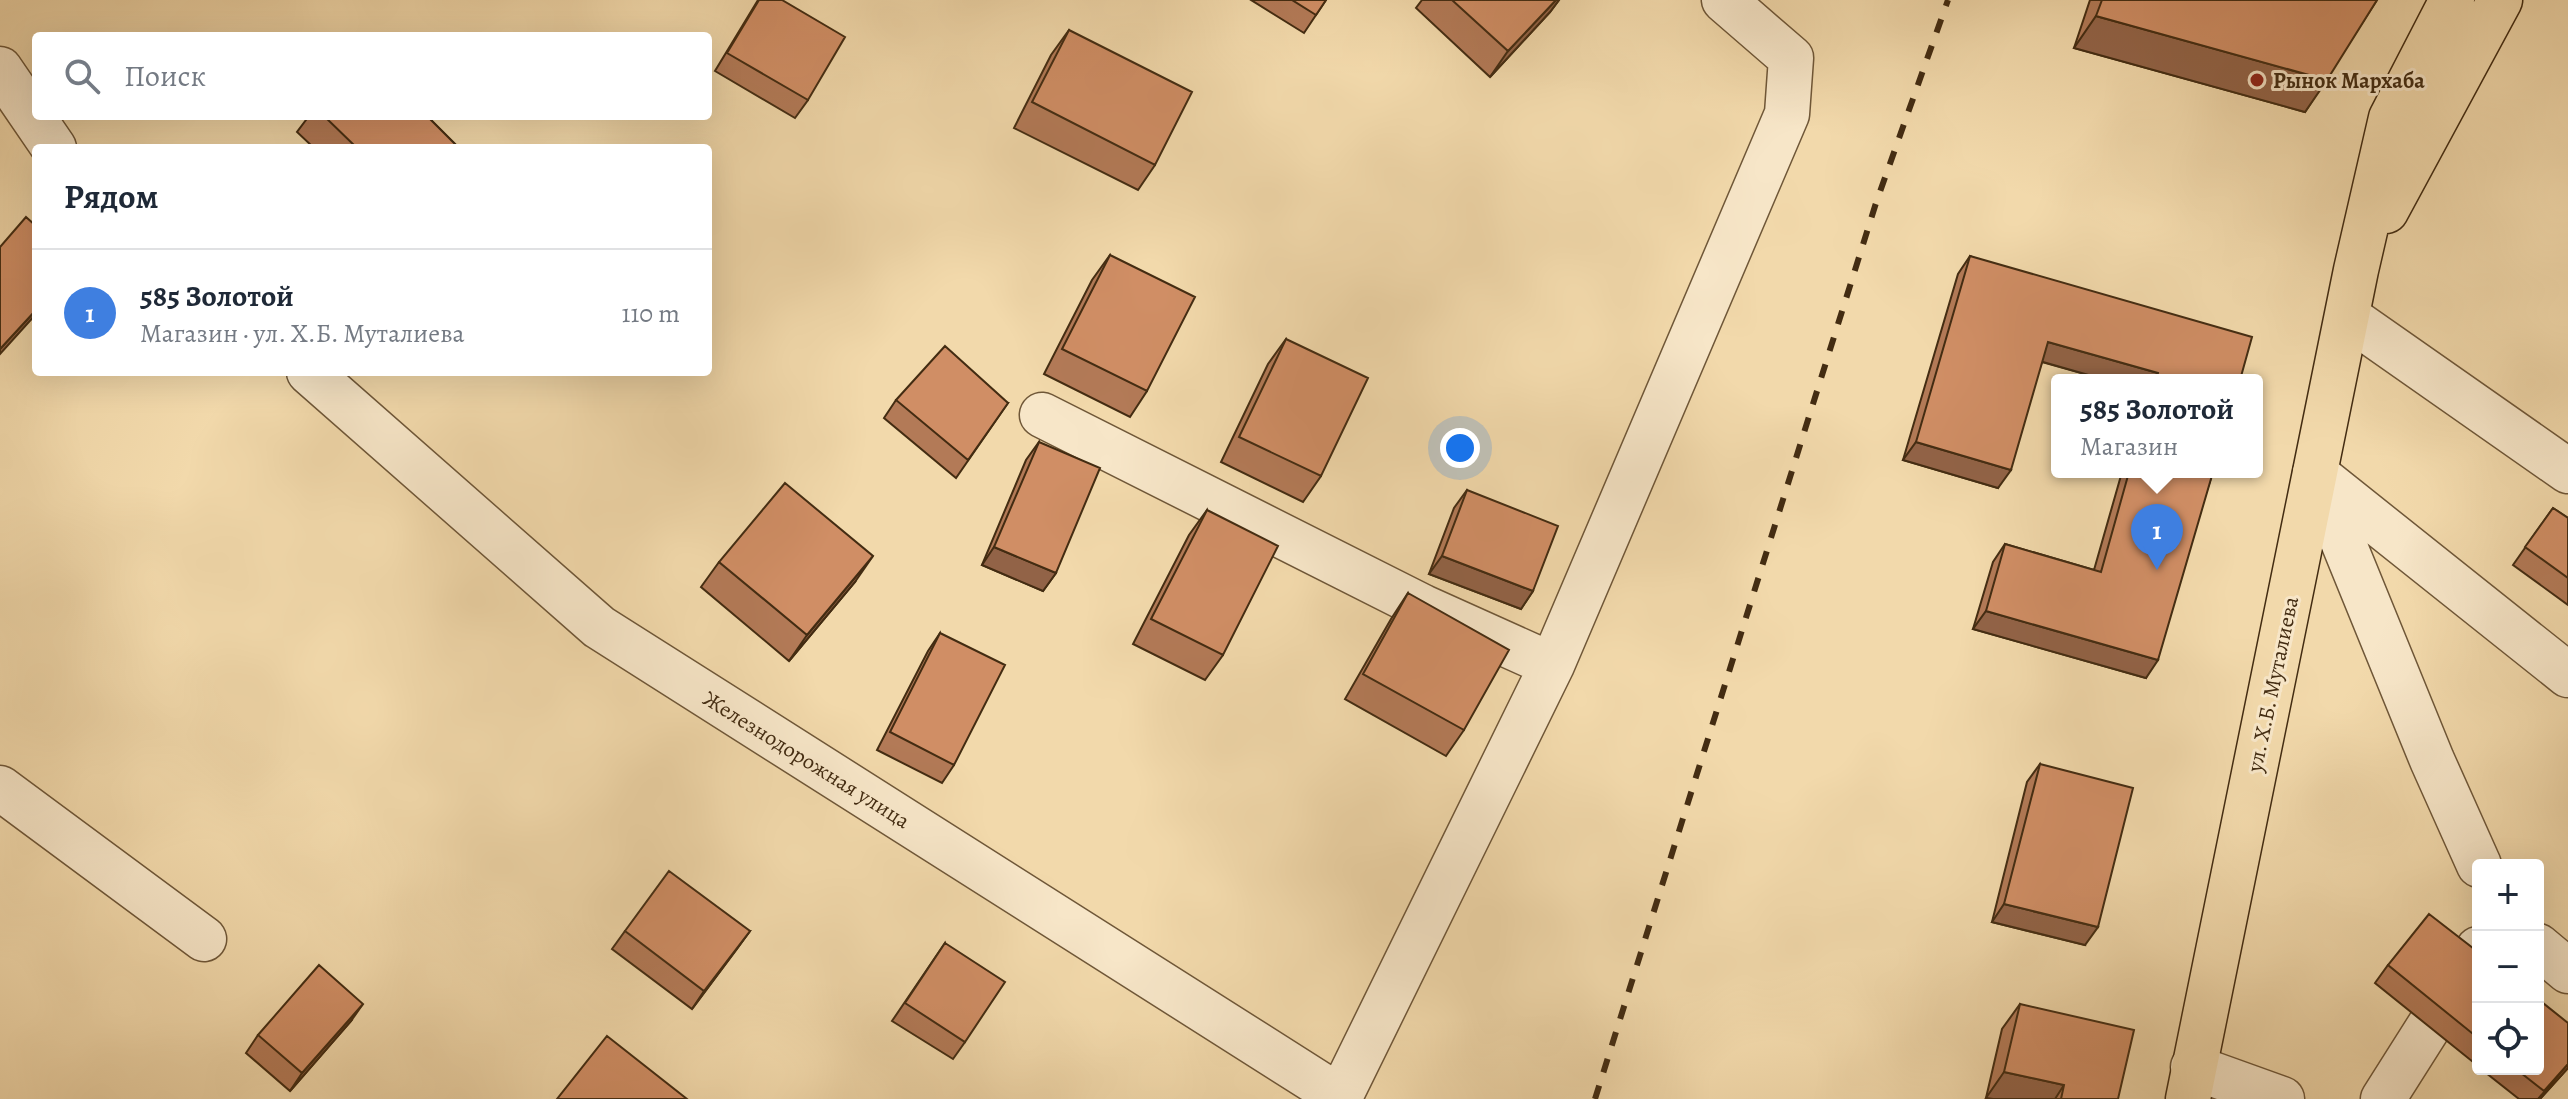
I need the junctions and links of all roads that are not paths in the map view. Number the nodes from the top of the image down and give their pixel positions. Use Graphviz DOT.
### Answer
graph roads {
  1 [pos="1724,0"];
  2 [pos="2500,0"];
  3 [pos="2448,2"];
  4 [pos="0,69"];
  5 [pos="32,116"];
  6 [pos="35,120"];
  7 [pos="51,144"];
  8 [pos="2356,270"];
  9 [pos="2348,317"];
  10 [pos="314,376"];
  11 [pos="1042,415"];
  12 [pos="2568,471"];
  13 [pos="2315,473"];
  14 [pos="1552,665"];
  15 [pos="2568,675"];
  16 [pos="0,788"];
  17 [pos="2476,859"];
  18 [pos="204,939"];
  19 [pos="2544,951"];
  20 [pos="2472,958"];
  21 [pos="2568,971"];
  22 [pos="2190,1083"];
  23 [pos="1339,1098"];
  24 [pos="2282,1099"];
  25 [pos="2383,1099"];
  1 -- 14 [label="street"];
  2 -- 8 [label="main road"];
  3 -- 8 [label="main road"];
  4 -- 5 [label="street"];
  6 -- 7 [label="street"];
  8 -- 9 [label="main road, ул. Х.Б. Муталиева"];
  9 -- 12 [label="street"];
  9 -- 13 [label="main road, ул. Х.Б. Муталиева"];
  10 -- 23 [label="street, Железнодорожная улица"];
  11 -- 14 [label="street"];
  13 -- 15 [label="street"];
  13 -- 17 [label="street"];
  13 -- 22 [label="main road, ул. Х.Б. Муталиева"];
  14 -- 23 [label="street"];
  16 -- 18 [label="street"];
  19 -- 21 [label="street"];
  20 -- 25 [label="street"];
  22 -- 24 [label="street"];
}
